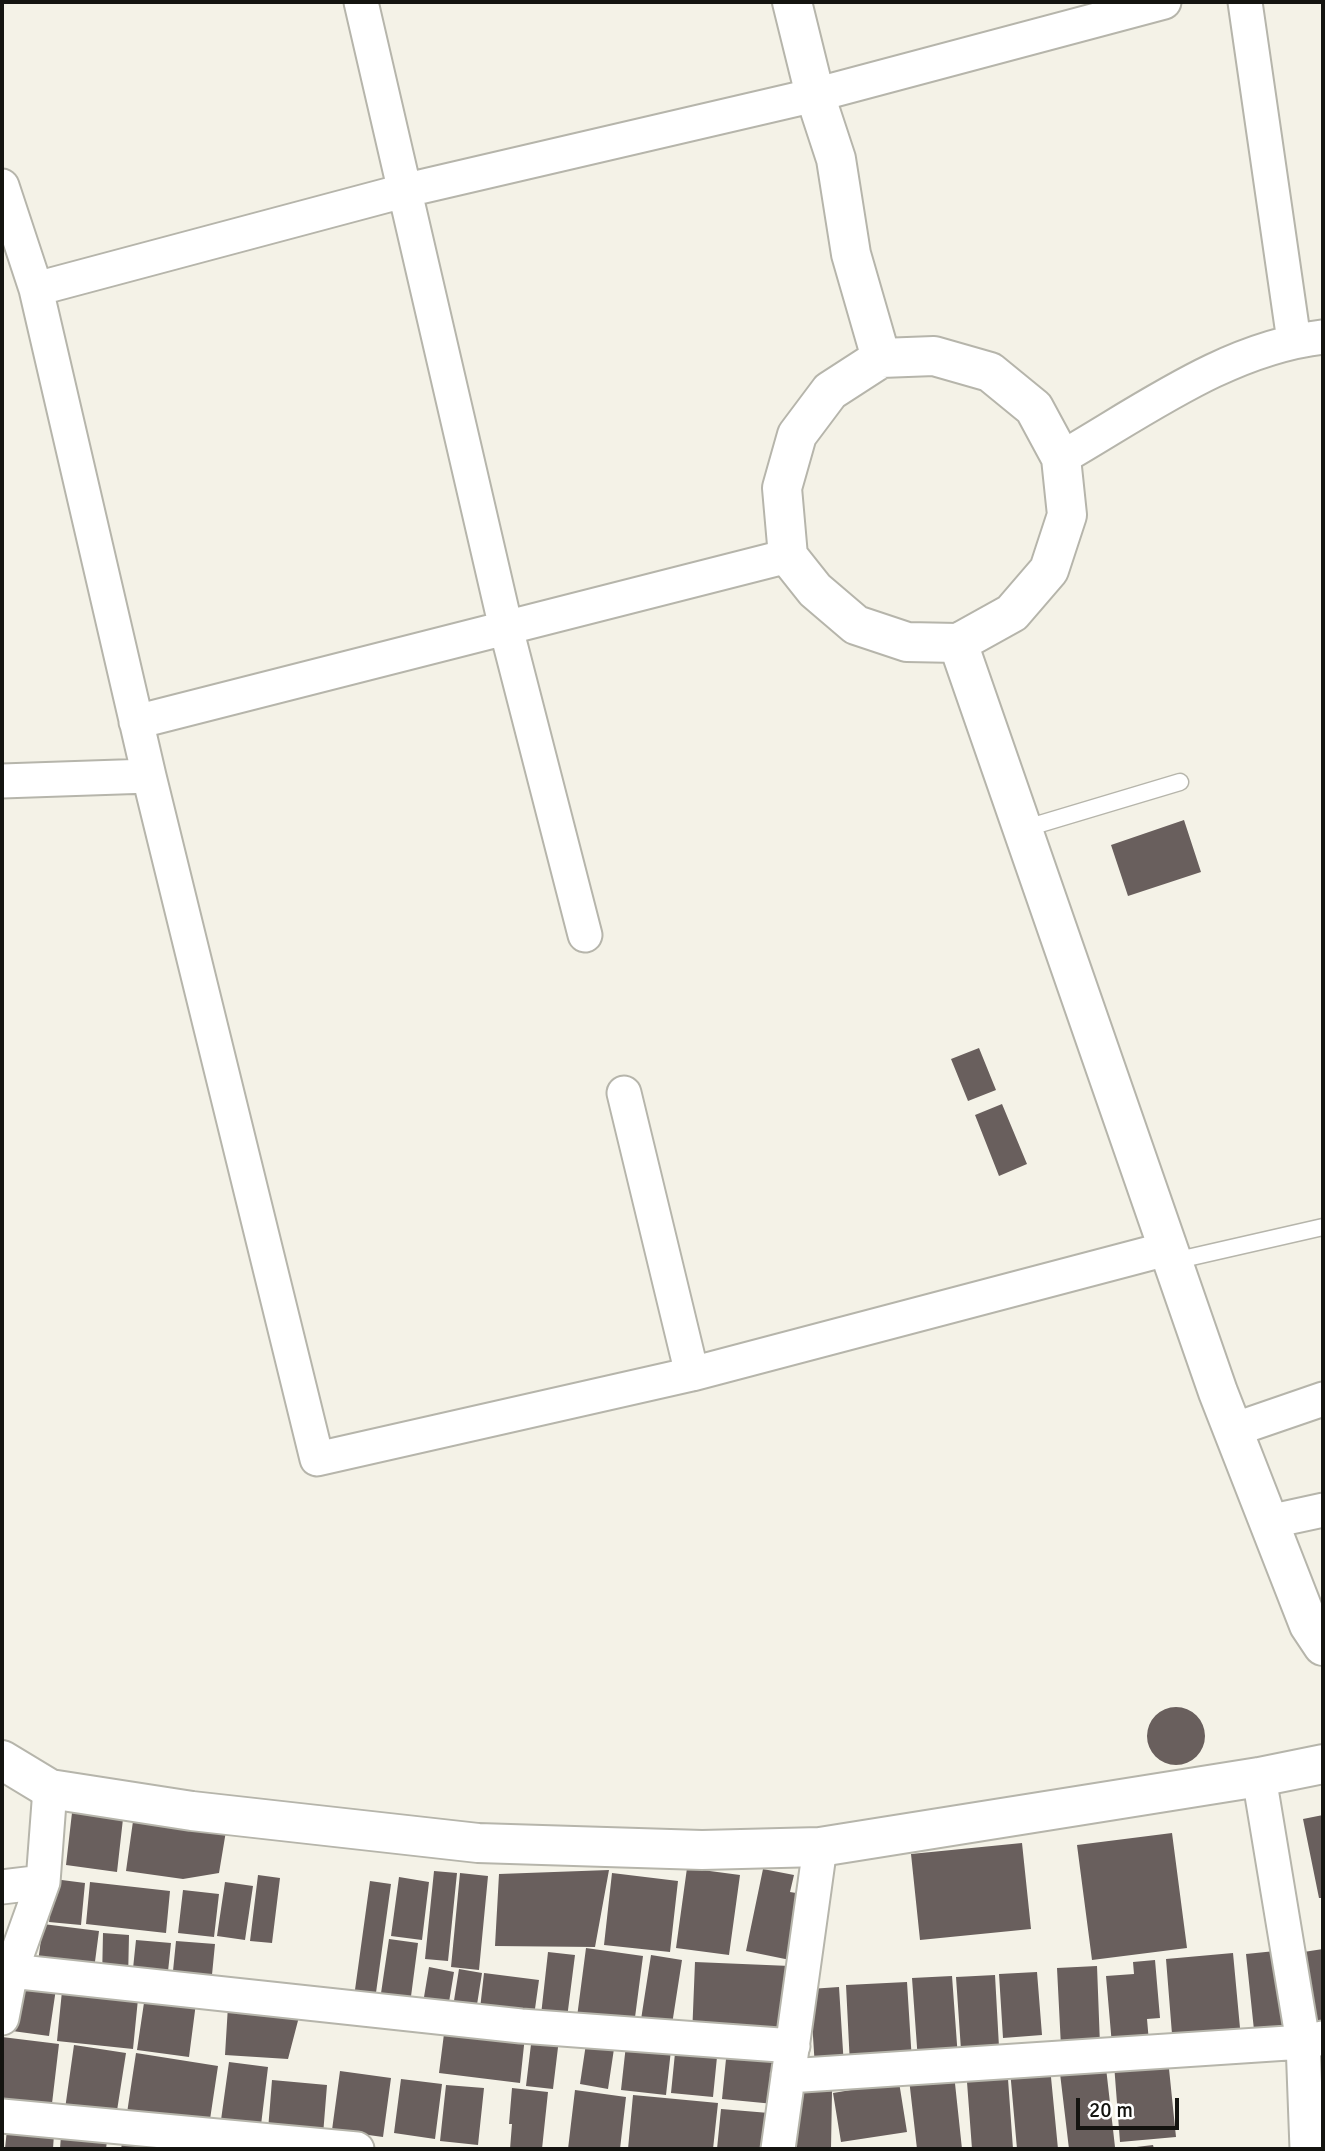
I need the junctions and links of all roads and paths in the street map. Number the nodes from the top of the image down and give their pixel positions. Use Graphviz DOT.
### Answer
graph roads {
  1 [pos="361,2"];
  2 [pos="792,2"];
  3 [pos="1164,2"];
  4 [pos="1245,2"];
  5 [pos="815,95"];
  6 [pos="2,186"];
  7 [pos="407,190"];
  8 [pos="36,289"];
  9 [pos="1309,339"];
  10 [pos="881,358"];
  11 [pos="1061,458"];
  12 [pos="788,556"];
  13 [pos="506,628"];
  14 [pos="958,643"];
  15 [pos="136,722"];
  16 [pos="149,776"];
  17 [pos="2,781"];
  18 [pos="1180,782"];
  19 [pos="1023,829"];
  20 [pos="585,936"];
  21 [pos="624,1093"];
  22 [pos="1323,1227"];
  23 [pos="1172,1254"];
  24 [pos="692,1374"];
  25 [pos="1323,1399"];
  26 [pos="1233,1430"];
  27 [pos="1323,1510"];
  28 [pos="1268,1522"];
  29 [pos="1319,1631"];
  30 [pos="2,1760"];
  31 [pos="1323,1765"];
  32 [pos="1259,1777"];
  33 [pos="50,1788"];
  34 [pos="820,1847"];
  35 [pos="43,1882"];
  36 [pos="2,1887"];
  37 [pos="11,1971"];
  38 [pos="2,2018"];
  39 [pos="1313,2040"];
  40 [pos="790,2061"];
  41 [pos="2,2116"];
  42 [pos="357,2149"];
  43 [pos="778,2149"];
  44 [pos="1307,2149"];
  1 -- 7 [label="street"];
  2 -- 5 [label="street"];
  3 -- 5 [label="street"];
  4 -- 9 [label="street"];
  5 -- 7 [label="street"];
  5 -- 10 [label="street"];
  6 -- 8 [label="street"];
  7 -- 8 [label="street"];
  7 -- 13 [label="street"];
  8 -- 15 [label="street"];
  9 -- 11 [label="street"];
  10 -- 11 [label="street"];
  10 -- 12 [label="street"];
  11 -- 14 [label="street"];
  12 -- 13 [label="street"];
  12 -- 14 [label="street"];
  13 -- 15 [label="street"];
  13 -- 20 [label="street"];
  14 -- 19 [label="street"];
  15 -- 16 [label="street"];
  16 -- 17 [label="street"];
  16 -- 24 [label="street"];
  18 -- 19 [label="lane"];
  19 -- 23 [label="street"];
  21 -- 24 [label="street"];
  22 -- 23 [label="lane"];
  23 -- 24 [label="street"];
  23 -- 26 [label="street"];
  25 -- 26 [label="street"];
  26 -- 28 [label="street"];
  27 -- 28 [label="street"];
  28 -- 29 [label="street"];
  30 -- 33 [label="street"];
  31 -- 32 [label="street"];
  32 -- 34 [label="street"];
  32 -- 39 [label="street"];
  33 -- 34 [label="street"];
  33 -- 35 [label="street"];
  34 -- 40 [label="street"];
  35 -- 36 [label="street"];
  35 -- 37 [label="street"];
  37 -- 38 [label="street"];
  37 -- 40 [label="street"];
  39 -- 40 [label="street"];
  39 -- 44 [label="street"];
  40 -- 43 [label="street"];
  41 -- 42 [label="street"];
}
